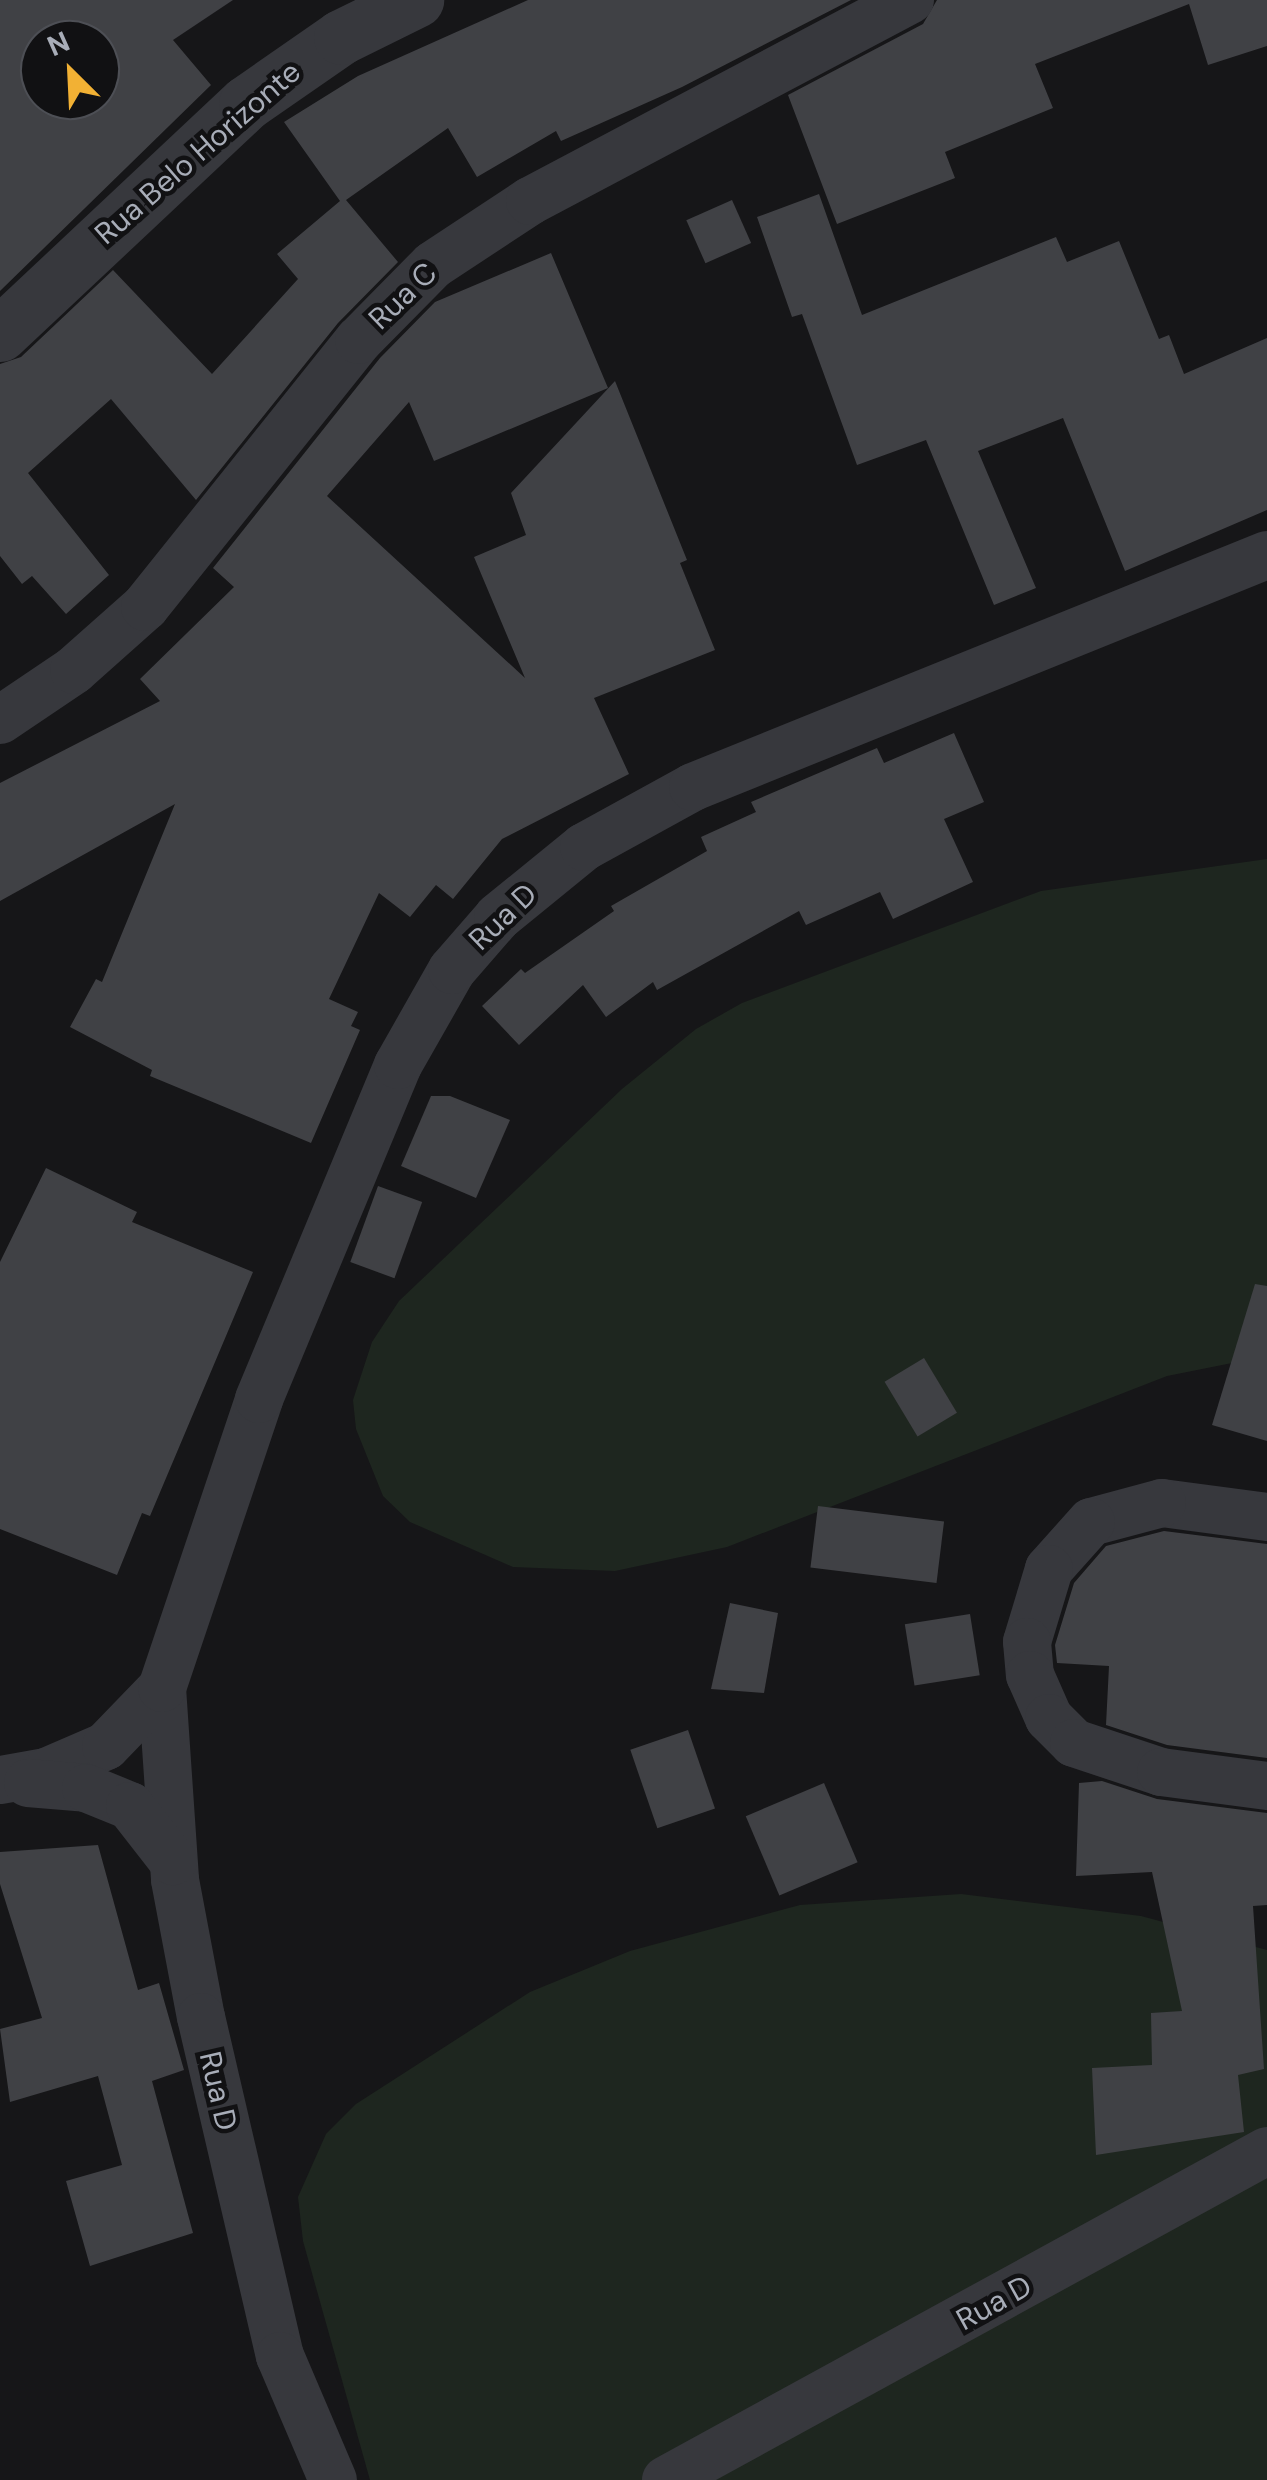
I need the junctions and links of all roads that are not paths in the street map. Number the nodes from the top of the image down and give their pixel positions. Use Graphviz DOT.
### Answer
graph roads {
  1 [pos="416,0"];
  2 [pos="910,0"];
  3 [pos="0,334"];
  4 [pos="1267,555"];
  5 [pos="0,720"];
  6 [pos="1267,1517"];
  7 [pos="162,1688"];
  8 [pos="0,1782"];
  9 [pos="1267,1786"];
  10 [pos="174,1861"];
  11 [pos="1267,2151"];
  12 [pos="333,2480"];
  13 [pos="666,2480"];
  1 -- 3 [label="street, Rua Belo Horizonte"];
  2 -- 5 [label="street, Rua C"];
  4 -- 7 [label="street, Rua D"];
  6 -- 9 [label="street"];
  7 -- 8 [label="street, Rua D"];
  7 -- 10 [label="street, Rua D"];
  8 -- 10 [label="street"];
  10 -- 12 [label="street, Rua D"];
  11 -- 13 [label="street, Rua D"];
}
